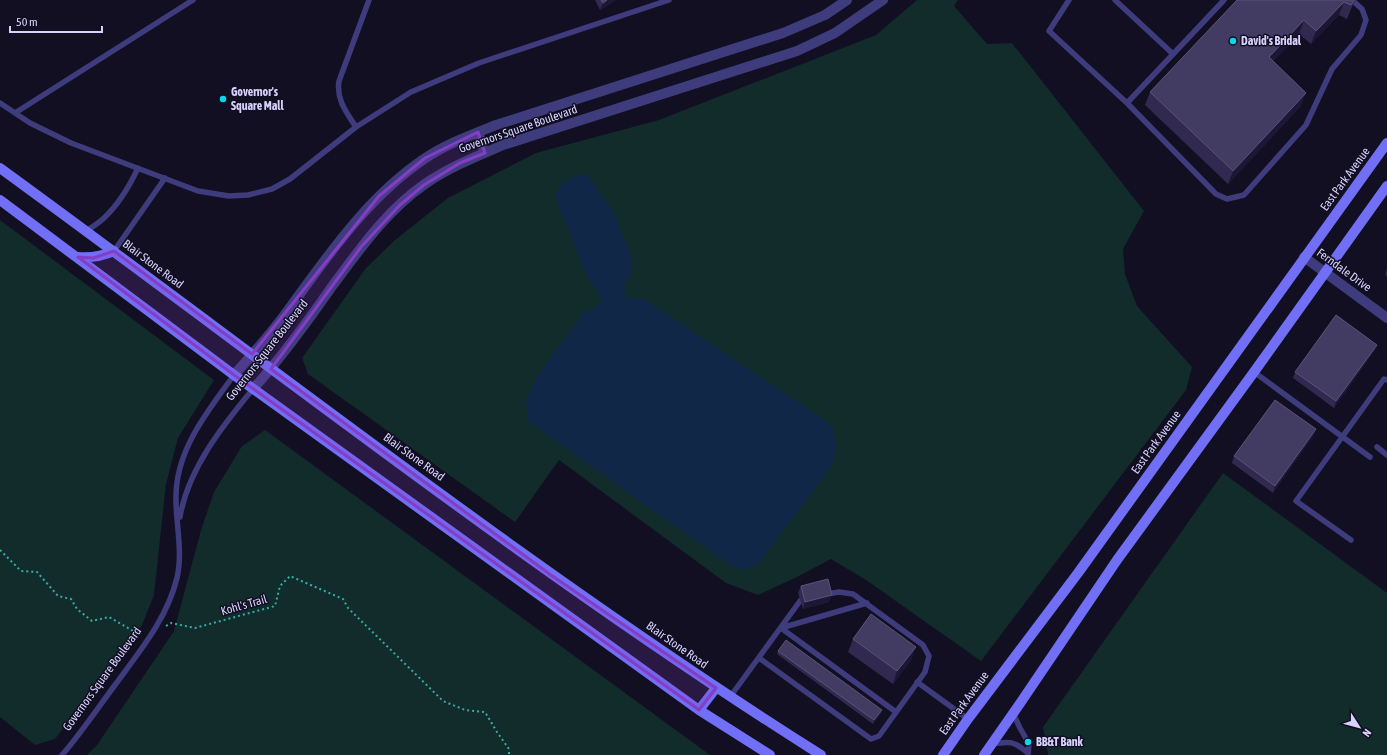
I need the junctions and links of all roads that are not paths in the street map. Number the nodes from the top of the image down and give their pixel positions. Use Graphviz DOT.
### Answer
graph roads {
  1 [pos="193,0"];
  2 [pos="370,0"];
  3 [pos="669,0"];
  4 [pos="848,0"];
  5 [pos="883,0"];
  6 [pos="1069,0"];
  7 [pos="1115,0"];
  8 [pos="1224,0"];
  9 [pos="1352,0"];
  10 [pos="1174,54"];
  11 [pos="0,102"];
  12 [pos="1127,103"];
  13 [pos="15,113"];
  14 [pos="356,127"];
  15 [pos="478,132"];
  16 [pos="1387,143"];
  17 [pos="485,153"];
  18 [pos="0,168"];
  19 [pos="138,168"];
  20 [pos="165,178"];
  21 [pos="1387,186"];
  22 [pos="0,200"];
  23 [pos="86,231"];
  24 [pos="114,251"];
  25 [pos="78,257"];
  26 [pos="1304,257"];
  27 [pos="1325,273"];
  28 [pos="1387,318"];
  29 [pos="252,354"];
  30 [pos="271,369"];
  31 [pos="1254,372"];
  32 [pos="234,375"];
  33 [pos="1387,380"];
  34 [pos="254,389"];
  35 [pos="1343,437"];
  36 [pos="1377,447"];
  37 [pos="1387,454"];
  38 [pos="1370,457"];
  39 [pos="178,525"];
  40 [pos="1351,540"];
  41 [pos="827,594"];
  42 [pos="800,601"];
  43 [pos="866,603"];
  44 [pos="781,628"];
  45 [pos="759,658"];
  46 [pos="917,682"];
  47 [pos="716,688"];
  48 [pos="730,697"];
  49 [pos="699,710"];
  50 [pos="896,712"];
  51 [pos="1013,713"];
  52 [pos="968,719"];
  53 [pos="991,745"];
  54 [pos="1028,754"];
  55 [pos="62,755"];
  56 [pos="770,755"];
  57 [pos="821,755"];
  58 [pos="942,755"];
  59 [pos="984,755"];
  1 -- 13 [label="lane"];
  2 -- 14 [label="lane"];
  3 -- 14 [label="lane"];
  4 -- 15 [label="street, Governors Square Boulevard"];
  5 -- 17 [label="street, Governors Square Boulevard"];
  6 -- 12 [label="lane"];
  7 -- 10 [label="lane"];
  8 -- 10 [label="lane"];
  9 -- 12 [label="lane"];
  10 -- 12 [label="lane"];
  11 -- 13 [label="lane"];
  13 -- 19 [label="lane"];
  14 -- 20 [label="lane"];
  15 -- 17 [label="street"];
  15 -- 29 [label="street, Governors Square Boulevard"];
  16 -- 26 [label="main road, East Park Avenue"];
  17 -- 30 [label="street, Governors Square Boulevard"];
  18 -- 23 [label="main road, Blair Stone Road"];
  19 -- 20 [label="lane"];
  19 -- 23 [label="lane"];
  20 -- 24 [label="lane"];
  21 -- 27 [label="main road"];
  22 -- 25 [label="main road"];
  23 -- 24 [label="main road, Blair Stone Road"];
  24 -- 25 [label="main road"];
  24 -- 29 [label="main road, Blair Stone Road"];
  25 -- 32 [label="main road"];
  26 -- 27 [label="street, Ferndale Drive"];
  26 -- 52 [label="main road, East Park Avenue"];
  27 -- 28 [label="street, Ferndale Drive"];
  27 -- 31 [label="main road"];
  29 -- 30 [label="main road, Blair Stone Road"];
  29 -- 32 [label="street, Governors Square Boulevard"];
  30 -- 34 [label="street, Governors Square Boulevard"];
  30 -- 47 [label="main road, Blair Stone Road"];
  31 -- 35 [label="lane"];
  31 -- 51 [label="main road"];
  32 -- 34 [label="main road"];
  32 -- 39 [label="lane, Governors Square Boulevard"];
  33 -- 35 [label="lane"];
  34 -- 39 [label="lane, Governors Square Boulevard"];
  34 -- 49 [label="main road"];
  35 -- 38 [label="lane"];
  35 -- 40 [label="lane"];
  36 -- 37 [label="lane"];
  39 -- 55 [label="lane, Governors Square Boulevard"];
  41 -- 43 [label="lane"];
  42 -- 44 [label="lane"];
  43 -- 44 [label="lane"];
  43 -- 46 [label="lane"];
  44 -- 45 [label="lane"];
  44 -- 50 [label="lane"];
  45 -- 48 [label="lane"];
  45 -- 50 [label="lane"];
  46 -- 50 [label="lane"];
  46 -- 52 [label="lane"];
  47 -- 48 [label="main road, Blair Stone Road"];
  47 -- 49 [label="main road"];
  48 -- 57 [label="main road, Blair Stone Road"];
  49 -- 56 [label="main road"];
  51 -- 53 [label="main road"];
  51 -- 54 [label="lane"];
  52 -- 58 [label="main road, East Park Avenue"];
  53 -- 54 [label="lane"];
  53 -- 59 [label="main road"];
}
